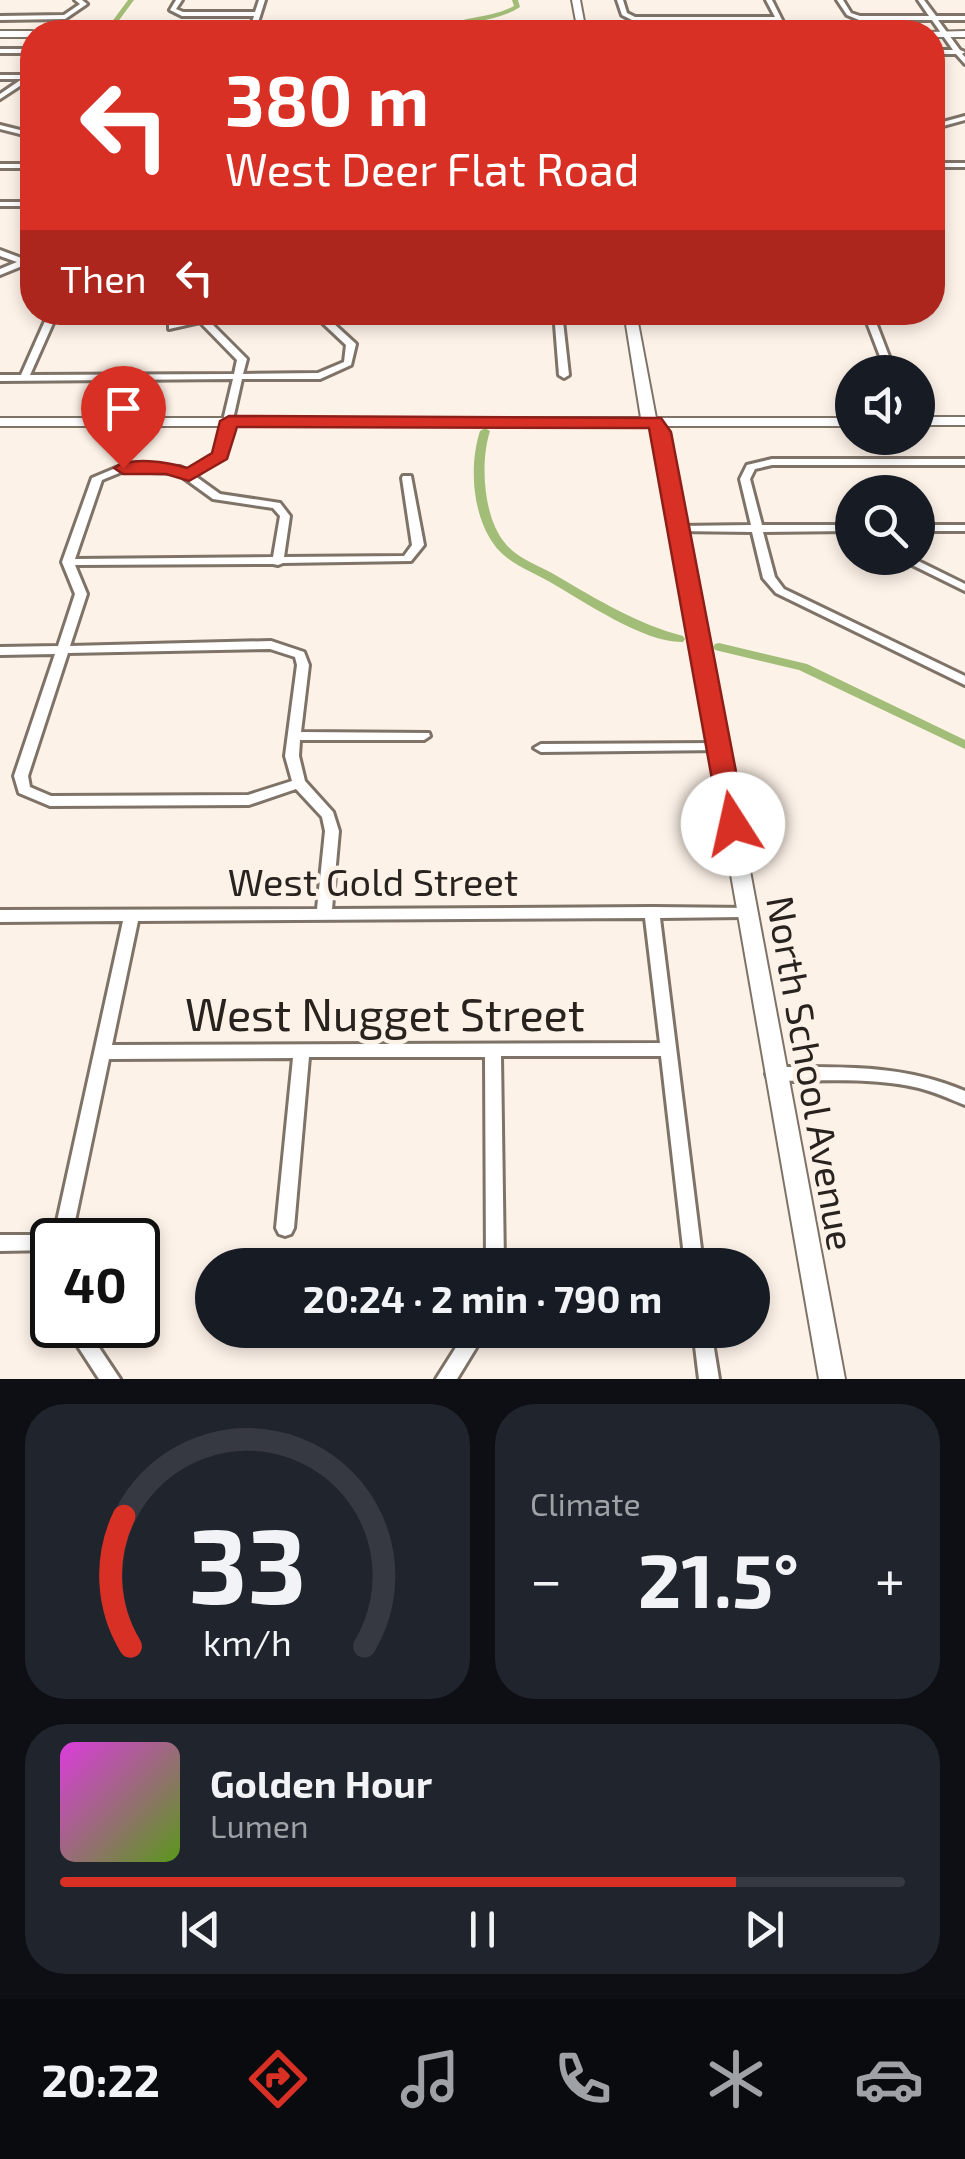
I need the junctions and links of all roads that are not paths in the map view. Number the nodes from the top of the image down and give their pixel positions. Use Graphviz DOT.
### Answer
graph roads {
  1 [pos="180,0"];
  2 [pos="262,0"];
  3 [pos="620,0"];
  4 [pos="769,0"];
  5 [pos="840,0"];
  6 [pos="922,0"];
  7 [pos="80,1"];
  8 [pos="257,14"];
  9 [pos="965,18"];
  10 [pos="778,19"];
  11 [pos="934,19"];
  12 [pos="2,20"];
  13 [pos="255,20"];
  14 [pos="945,34"];
  15 [pos="965,34"];
  16 [pos="962,52"];
  17 [pos="965,62"];
  18 [pos="965,118"];
  19 [pos="946,123"];
  20 [pos="48,325"];
  21 [pos="178,325"];
  22 [pos="207,325"];
  23 [pos="330,325"];
  24 [pos="559,325"];
  25 [pos="632,325"];
  26 [pos="871,325"];
  27 [pos="172,328"];
  28 [pos="884,355"];
  29 [pos="564,376"];
  30 [pos="0,378"];
  31 [pos="24,378"];
  32 [pos="240,378"];
  33 [pos="229,421"];
  34 [pos="965,421"];
  35 [pos="0,422"];
  36 [pos="654,422"];
  37 [pos="835,422"];
  38 [pos="935,422"];
  39 [pos="965,462"];
  40 [pos="189,476"];
  41 [pos="407,478"];
  42 [pos="757,528"];
  43 [pos="835,528"];
  44 [pos="935,528"];
  45 [pos="965,528"];
  46 [pos="679,529"];
  47 [pos="68,562"];
  48 [pos="278,562"];
  49 [pos="935,573"];
  50 [pos="965,588"];
  51 [pos="64,650"];
  52 [pos="0,651"];
  53 [pos="965,681"];
  54 [pos="294,736"];
  55 [pos="424,736"];
  56 [pos="719,747"];
  57 [pos="540,748"];
  58 [pos="299,783"];
  59 [pos="652,912"];
  60 [pos="746,912"];
  61 [pos="324,914"];
  62 [pos="132,915"];
  63 [pos="0,916"];
  64 [pos="493,1050"];
  65 [pos="668,1050"];
  66 [pos="302,1051"];
  67 [pos="102,1052"];
  68 [pos="774,1074"];
  69 [pos="965,1098"];
  70 [pos="67,1218"];
  71 [pos="284,1228"];
  72 [pos="0,1242"];
  73 [pos="30,1242"];
  74 [pos="495,1248"];
  75 [pos="692,1248"];
  76 [pos="89,1348"];
  77 [pos="466,1348"];
  78 [pos="704,1348"];
  79 [pos="110,1379"];
  80 [pos="446,1379"];
  81 [pos="708,1379"];
  82 [pos="832,1379"];
  1 -- 8 [label="street"];
  2 -- 8 [label="street"];
  3 -- 10 [label="street"];
  4 -- 10 [label="street"];
  5 -- 11 [label="street"];
  6 -- 11 [label="street"];
  7 -- 12 [label="street"];
  8 -- 13 [label="street"];
  9 -- 11 [label="street"];
  14 -- 15 [label="street"];
  14 -- 16 [label="street"];
  16 -- 17 [label="street"];
  18 -- 19 [label="street"];
  20 -- 31 [label="street"];
  21 -- 27 [label="street"];
  22 -- 32 [label="street"];
  23 -- 32 [label="street"];
  24 -- 29 [label="street"];
  25 -- 36 [label="street, North School Avenue"];
  26 -- 28 [label="street"];
  30 -- 31 [label="street"];
  31 -- 32 [label="street"];
  32 -- 33 [label="street"];
  33 -- 35 [label="street"];
  33 -- 36 [label="street"];
  33 -- 40 [label="street"];
  34 -- 38 [label="street"];
  36 -- 37 [label="street"];
  36 -- 46 [label="street, North School Avenue"];
  39 -- 42 [label="street"];
  40 -- 47 [label="street"];
  40 -- 48 [label="street"];
  41 -- 48 [label="street"];
  42 -- 43 [label="street"];
  42 -- 46 [label="street"];
  42 -- 53 [label="street"];
  44 -- 45 [label="street"];
  46 -- 56 [label="street, North School Avenue"];
  47 -- 48 [label="street"];
  47 -- 51 [label="street"];
  49 -- 50 [label="street"];
  51 -- 52 [label="street"];
  51 -- 54 [label="street"];
  51 -- 58 [label="street"];
  54 -- 55 [label="street"];
  54 -- 58 [label="street"];
  56 -- 57 [label="street"];
  56 -- 60 [label="street, North School Avenue"];
  58 -- 61 [label="street"];
  59 -- 60 [label="street, West Gold Street"];
  59 -- 61 [label="street, West Gold Street"];
  59 -- 65 [label="street"];
  60 -- 68 [label="street, North School Avenue"];
  61 -- 62 [label="street, West Gold Street"];
  62 -- 63 [label="street, West Gold Street"];
  62 -- 67 [label="street"];
  64 -- 65 [label="street, West Nugget Street"];
  64 -- 66 [label="street, West Nugget Street"];
  64 -- 74 [label="street"];
  65 -- 75 [label="street"];
  66 -- 67 [label="street, West Nugget Street"];
  66 -- 71 [label="street"];
  67 -- 70 [label="street"];
  68 -- 69 [label="street"];
  68 -- 82 [label="street, North School Avenue"];
  72 -- 73 [label="street"];
  76 -- 79 [label="street"];
  77 -- 80 [label="street"];
  78 -- 81 [label="street"];
}
